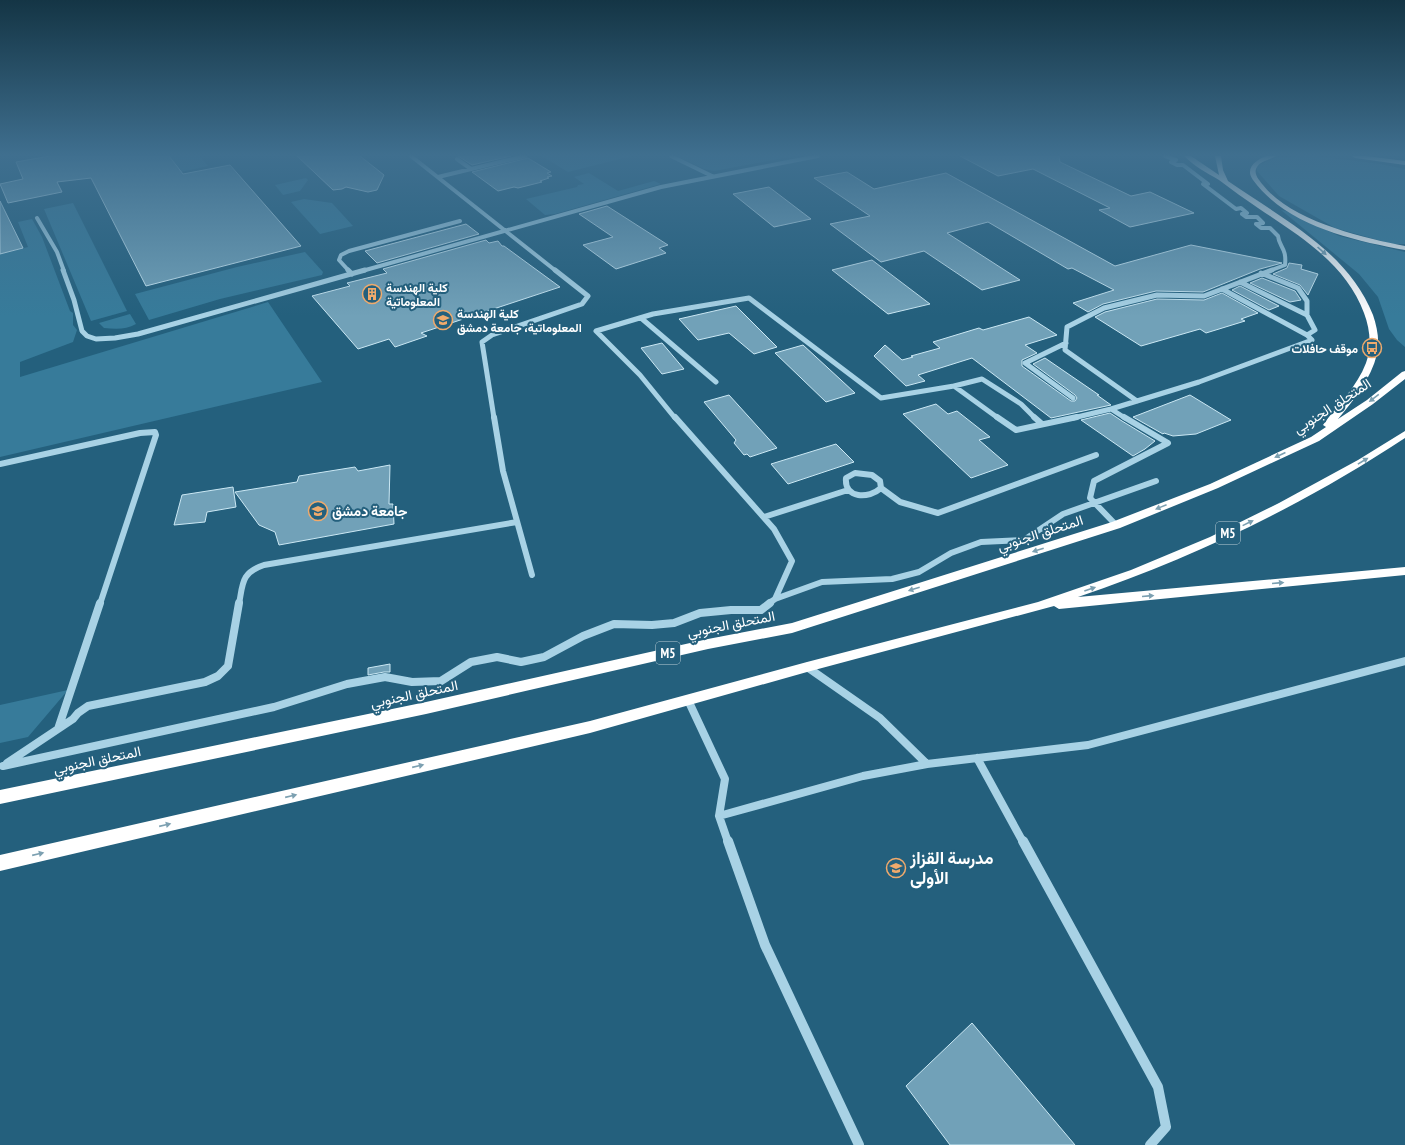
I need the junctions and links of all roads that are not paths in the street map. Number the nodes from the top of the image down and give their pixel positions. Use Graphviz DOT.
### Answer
graph roads {
  1 [pos="479,209"];
  2 [pos="582,209"];
  3 [pos="1243,209"];
  4 [pos="1266,209"];
  5 [pos="1292,209"];
  6 [pos="36,218"];
  7 [pos="460,221"];
  8 [pos="506,231"];
  9 [pos="1405,248"];
  10 [pos="1261,273"];
  11 [pos="352,274"];
  12 [pos="1240,282"];
  13 [pos="1222,289"];
  14 [pos="1307,315"];
  15 [pos="641,318"];
  16 [pos="1307,334"];
  17 [pos="1066,343"];
  18 [pos="1405,374"];
  19 [pos="716,382"];
  20 [pos="954,386"];
  21 [pos="1073,398"];
  22 [pos="1137,401"];
  23 [pos="1111,409"];
  24 [pos="1042,424"];
  25 [pos="1405,434"];
  26 [pos="1315,439"];
  27 [pos="1096,455"];
  28 [pos="0,464"];
  29 [pos="1156,481"];
  30 [pos="881,488"];
  31 [pos="848,490"];
  32 [pos="1094,503"];
  33 [pos="764,517"];
  34 [pos="517,522"];
  35 [pos="1116,526"];
  36 [pos="1405,571"];
  37 [pos="532,575"];
  38 [pos="775,599"];
  39 [pos="1040,606"];
  40 [pos="1405,661"];
  41 [pos="807,667"];
  42 [pos="688,700"];
  43 [pos="58,729"];
  44 [pos="977,758"];
  45 [pos="927,764"];
  46 [pos="2,767"];
  47 [pos="0,797"];
  48 [pos="719,816"];
  49 [pos="0,863"];
  50 [pos="859,1145"];
  51 [pos="1150,1145"];
  1 -- 8 [label="street"];
  2 -- 8 [label="street"];
  3 -- 10 [label="street"];
  4 -- 26 [label="highway, one-way"];
  5 -- 9 [label="highway"];
  6 -- 11 [label="street"];
  7 -- 11 [label="street"];
  8 -- 11 [label="street"];
  8 -- 34 [label="street"];
  10 -- 12 [label="street"];
  10 -- 14 [label="street"];
  12 -- 13 [label="street"];
  12 -- 14 [label="street"];
  13 -- 16 [label="street"];
  13 -- 17 [label="street"];
  14 -- 16 [label="street"];
  15 -- 19 [label="street"];
  15 -- 20 [label="street"];
  15 -- 33 [label="street"];
  16 -- 22 [label="street"];
  17 -- 21 [label="street"];
  17 -- 22 [label="street"];
  18 -- 26 [label="highway, المتحلق الجنوبي / M5, one-way"];
  20 -- 24 [label="street"];
  20 -- 24 [label="street"];
  22 -- 23 [label="street"];
  23 -- 24 [label="street"];
  23 -- 32 [label="street"];
  39 -- 25 [label="highway, M5, one-way"];
  26 -- 35 [label="highway, المتحلق الجنوبي / M5, one-way"];
  27 -- 30 [label="street"];
  28 -- 43 [label="street"];
  29 -- 32 [label="street"];
  30 -- 31 [label="street"];
  30 -- 31 [label="street"];
  31 -- 33 [label="street"];
  32 -- 35 [label="street"];
  32 -- 38 [label="street"];
  33 -- 38 [label="street"];
  34 -- 37 [label="street"];
  34 -- 43 [label="street"];
  35 -- 47 [label="highway, المتحلق الجنوبي / M5, one-way"];
  39 -- 36 [label="highway, one-way"];
  38 -- 46 [label="street"];
  39 -- 41 [label="highway, M5"];
  40 -- 44 [label="street"];
  41 -- 42 [label="highway, M5"];
  41 -- 45 [label="street"];
  42 -- 48 [label="street"];
  49 -- 42 [label="highway, M5, one-way"];
  43 -- 46 [label="street"];
  44 -- 45 [label="street"];
  44 -- 51 [label="street"];
  45 -- 48 [label="street"];
  48 -- 50 [label="street"];
}
